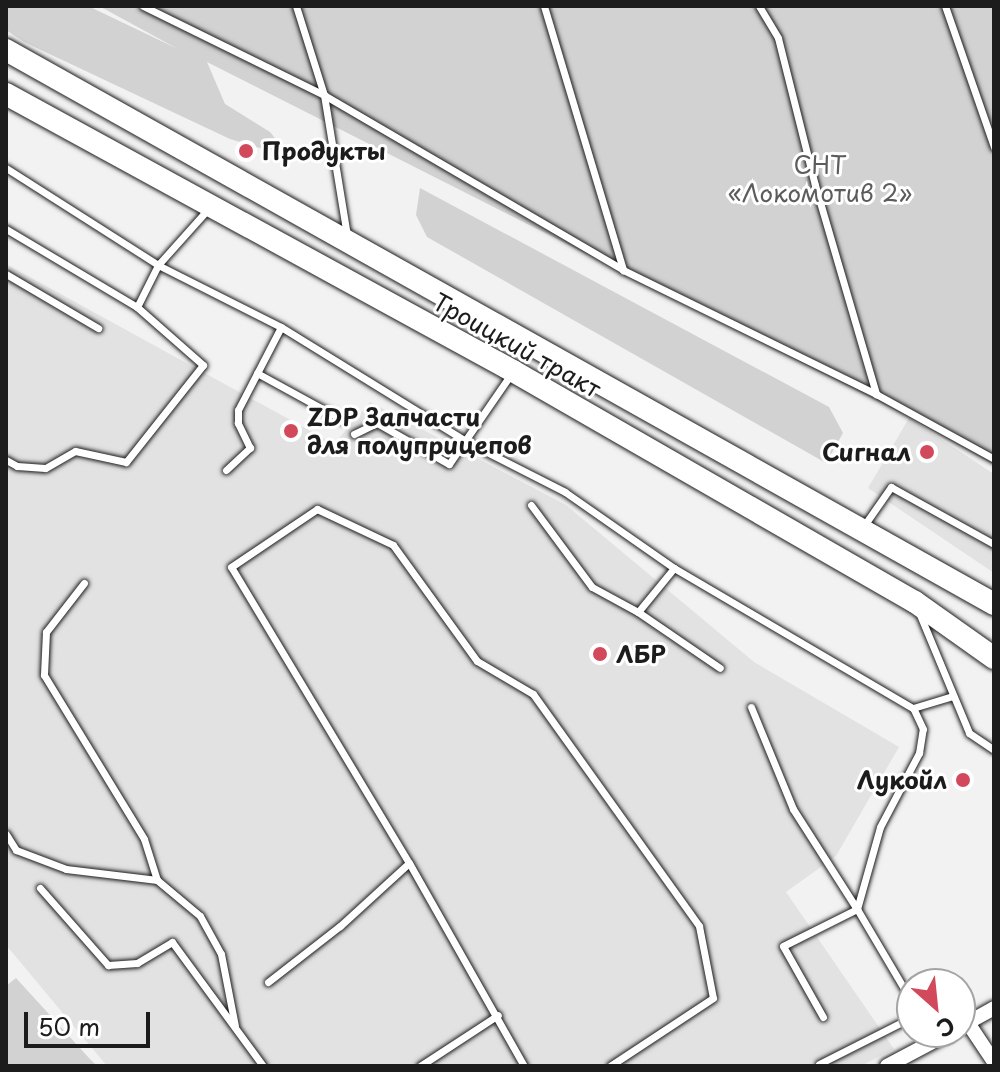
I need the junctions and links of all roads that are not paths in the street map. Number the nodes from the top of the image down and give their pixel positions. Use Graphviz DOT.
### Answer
graph roads {
  1 [pos="143,6"];
  2 [pos="296,6"];
  3 [pos="544,6"];
  4 [pos="759,6"];
  5 [pos="945,6"];
  6 [pos="6,50"];
  7 [pos="6,94"];
  8 [pos="324,95"];
  9 [pos="994,147"];
  10 [pos="6,168"];
  11 [pos="209,208"];
  12 [pos="6,229"];
  13 [pos="348,242"];
  14 [pos="158,265"];
  15 [pos="623,270"];
  16 [pos="6,274"];
  17 [pos="137,307"];
  18 [pos="281,327"];
  19 [pos="98,328"];
  20 [pos="513,371"];
  21 [pos="257,373"];
  22 [pos="876,394"];
  23 [pos="343,420"];
  24 [pos="354,434"];
  25 [pos="467,442"];
  26 [pos="994,459"];
  27 [pos="6,460"];
  28 [pos="226,470"];
  29 [pos="531,505"];
  30 [pos="861,529"];
  31 [pos="994,544"];
  32 [pos="674,568"];
  33 [pos="84,583"];
  34 [pos="915,602"];
  35 [pos="994,602"];
  36 [pos="638,612"];
  37 [pos="994,658"];
  38 [pos="720,668"];
  39 [pos="953,696"];
  40 [pos="751,707"];
  41 [pos="913,708"];
  42 [pos="994,750"];
  43 [pos="6,834"];
  44 [pos="409,863"];
  45 [pos="157,880"];
  46 [pos="40,888"];
  47 [pos="857,909"];
  48 [pos="896,975"];
  49 [pos="268,982"];
  50 [pos="994,1008"];
  51 [pos="498,1015"];
  52 [pos="823,1017"];
  53 [pos="976,1018"];
  54 [pos="896,1025"];
  55 [pos="235,1026"];
  56 [pos="976,1040"];
  57 [pos="915,1048"];
  58 [pos="994,1062"];
  59 [pos="819,1064"];
  60 [pos="615,1065"];
  61 [pos="263,1066"];
  62 [pos="420,1066"];
  63 [pos="524,1066"];
  64 [pos="887,1066"];
  1 -- 8 [label="lane"];
  2 -- 8 [label="lane"];
  3 -- 15 [label="lane"];
  4 -- 22 [label="lane"];
  5 -- 9 [label="lane"];
  6 -- 13 [label="main road, Троицкий тракт"];
  7 -- 11 [label="main road, Троицкий тракт"];
  8 -- 13 [label="lane"];
  8 -- 15 [label="lane"];
  10 -- 14 [label="lane"];
  11 -- 14 [label="lane"];
  11 -- 20 [label="main road, Троицкий тракт"];
  12 -- 17 [label="lane"];
  13 -- 30 [label="main road, Троицкий тракт"];
  14 -- 17 [label="lane"];
  14 -- 18 [label="lane"];
  15 -- 22 [label="lane"];
  16 -- 19 [label="lane"];
  17 -- 27 [label="lane"];
  18 -- 21 [label="lane"];
  18 -- 25 [label="lane"];
  20 -- 25 [label="lane"];
  20 -- 34 [label="main road, Троицкий тракт"];
  21 -- 23 [label="lane"];
  21 -- 28 [label="lane"];
  22 -- 26 [label="lane"];
  24 -- 25 [label="lane"];
  25 -- 32 [label="lane"];
  29 -- 36 [label="lane"];
  30 -- 31 [label="lane"];
  30 -- 35 [label="main road, Троицкий тракт"];
  32 -- 36 [label="lane"];
  32 -- 41 [label="lane"];
  33 -- 45 [label="lane"];
  34 -- 37 [label="main road, Троицкий тракт"];
  34 -- 39 [label="lane"];
  36 -- 38 [label="lane"];
  39 -- 41 [label="lane"];
  39 -- 42 [label="lane"];
  40 -- 47 [label="lane"];
  41 -- 47 [label="lane"];
  43 -- 45 [label="lane"];
  44 -- 49 [label="lane"];
  44 -- 51 [label="lane"];
  44 -- 60 [label="lane"];
  45 -- 55 [label="lane"];
  46 -- 55 [label="lane"];
  47 -- 48 [label="lane"];
  47 -- 52 [label="lane"];
  50 -- 53 [label="street"];
  51 -- 62 [label="lane"];
  51 -- 63 [label="lane"];
  54 -- 59 [label="lane"];
  55 -- 61 [label="lane"];
  56 -- 58 [label="street"];
  57 -- 64 [label="street"];
}
